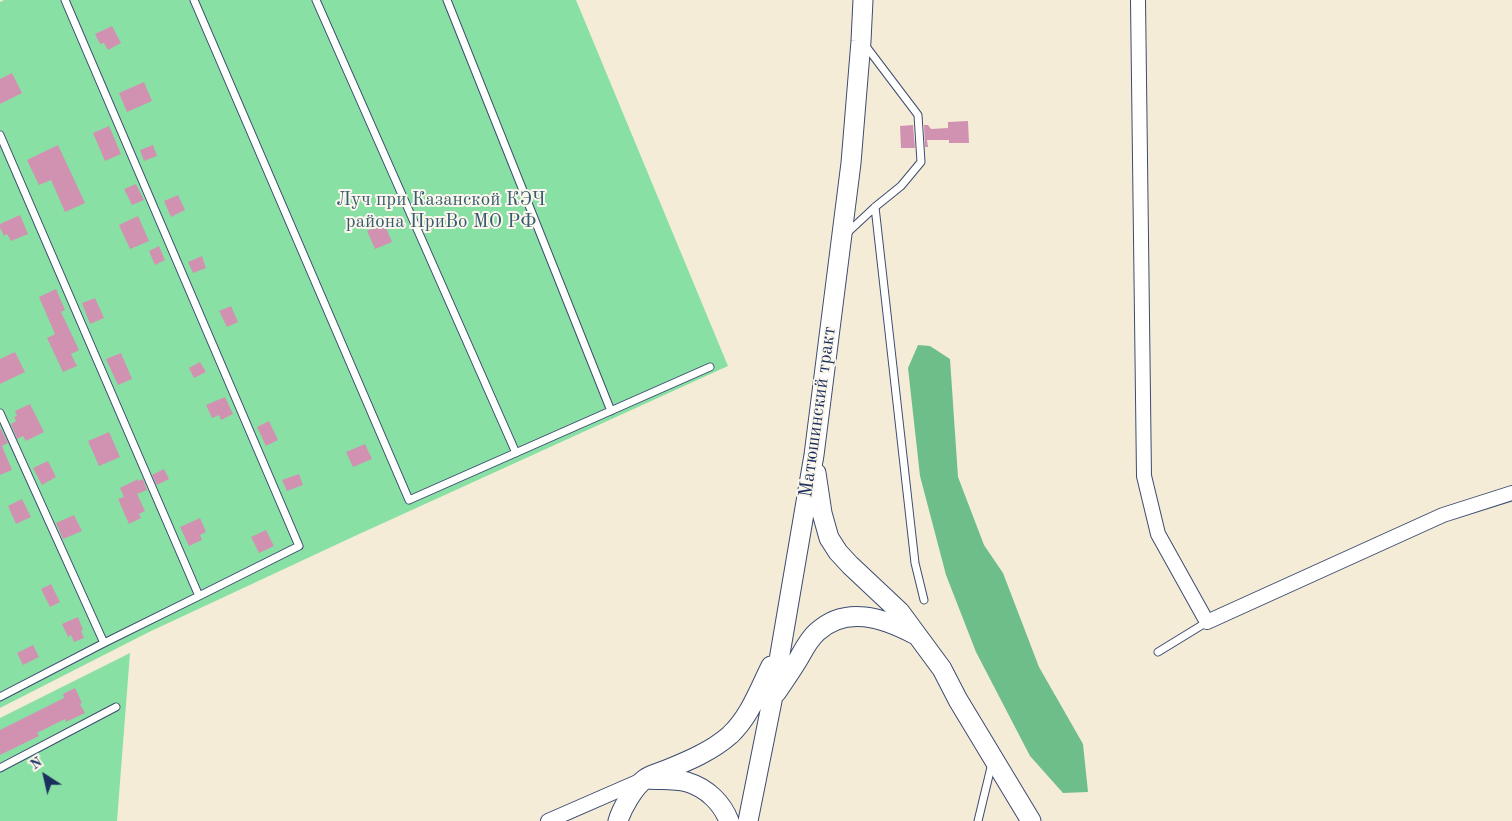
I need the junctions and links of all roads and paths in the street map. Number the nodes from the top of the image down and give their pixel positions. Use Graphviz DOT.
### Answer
graph roads {
  1 [pos="65,0"];
  2 [pos="194,0"];
  3 [pos="316,0"];
  4 [pos="447,0"];
  5 [pos="863,0"];
  6 [pos="1138,0"];
  7 [pos="861,41"];
  8 [pos="0,135"];
  9 [pos="875,207"];
  10 [pos="842,237"];
  11 [pos="710,367"];
  12 [pos="611,411"];
  13 [pos="0,413"];
  14 [pos="516,453"];
  15 [pos="814,455"];
  16 [pos="1512,493"];
  17 [pos="200,596"];
  18 [pos="924,600"];
  19 [pos="1207,622"];
  20 [pos="916,635"];
  21 [pos="104,643"];
  22 [pos="781,644"];
  23 [pos="1158,652"];
  24 [pos="0,697"];
  25 [pos="772,701"];
  26 [pos="116,707"];
  27 [pos="993,758"];
  28 [pos="0,768"];
  29 [pos="645,779"];
  30 [pos="980,819"];
  31 [pos="548,821"];
  32 [pos="618,821"];
  33 [pos="729,821"];
  34 [pos="748,821"];
  35 [pos="1031,821"];
  1 -- 17 [label="lane"];
  2 -- 14 [label="lane"];
  3 -- 14 [label="lane"];
  4 -- 12 [label="lane"];
  5 -- 7 [label="street, Матюшинский тракт"];
  6 -- 19 [label="street"];
  7 -- 9 [label="lane"];
  7 -- 10 [label="street, Матюшинский тракт"];
  8 -- 17 [label="lane"];
  9 -- 10 [label="lane"];
  9 -- 18 [label="lane"];
  10 -- 15 [label="street, Матюшинский тракт"];
  11 -- 12 [label="lane"];
  12 -- 14 [label="lane"];
  13 -- 21 [label="lane"];
  15 -- 20 [label="street"];
  15 -- 22 [label="street, Матюшинский тракт"];
  16 -- 19 [label="street"];
  17 -- 21 [label="lane"];
  19 -- 23 [label="lane"];
  20 -- 25 [label="street"];
  20 -- 27 [label="street"];
  21 -- 24 [label="lane"];
  22 -- 25 [label="street, Матюшинский тракт"];
  22 -- 29 [label="street"];
  25 -- 34 [label="street, Матюшинский тракт"];
  26 -- 28 [label="lane"];
  27 -- 30 [label="lane"];
  27 -- 35 [label="street"];
  29 -- 31 [label="street"];
  29 -- 32 [label="street"];
  29 -- 33 [label="street"];
}
